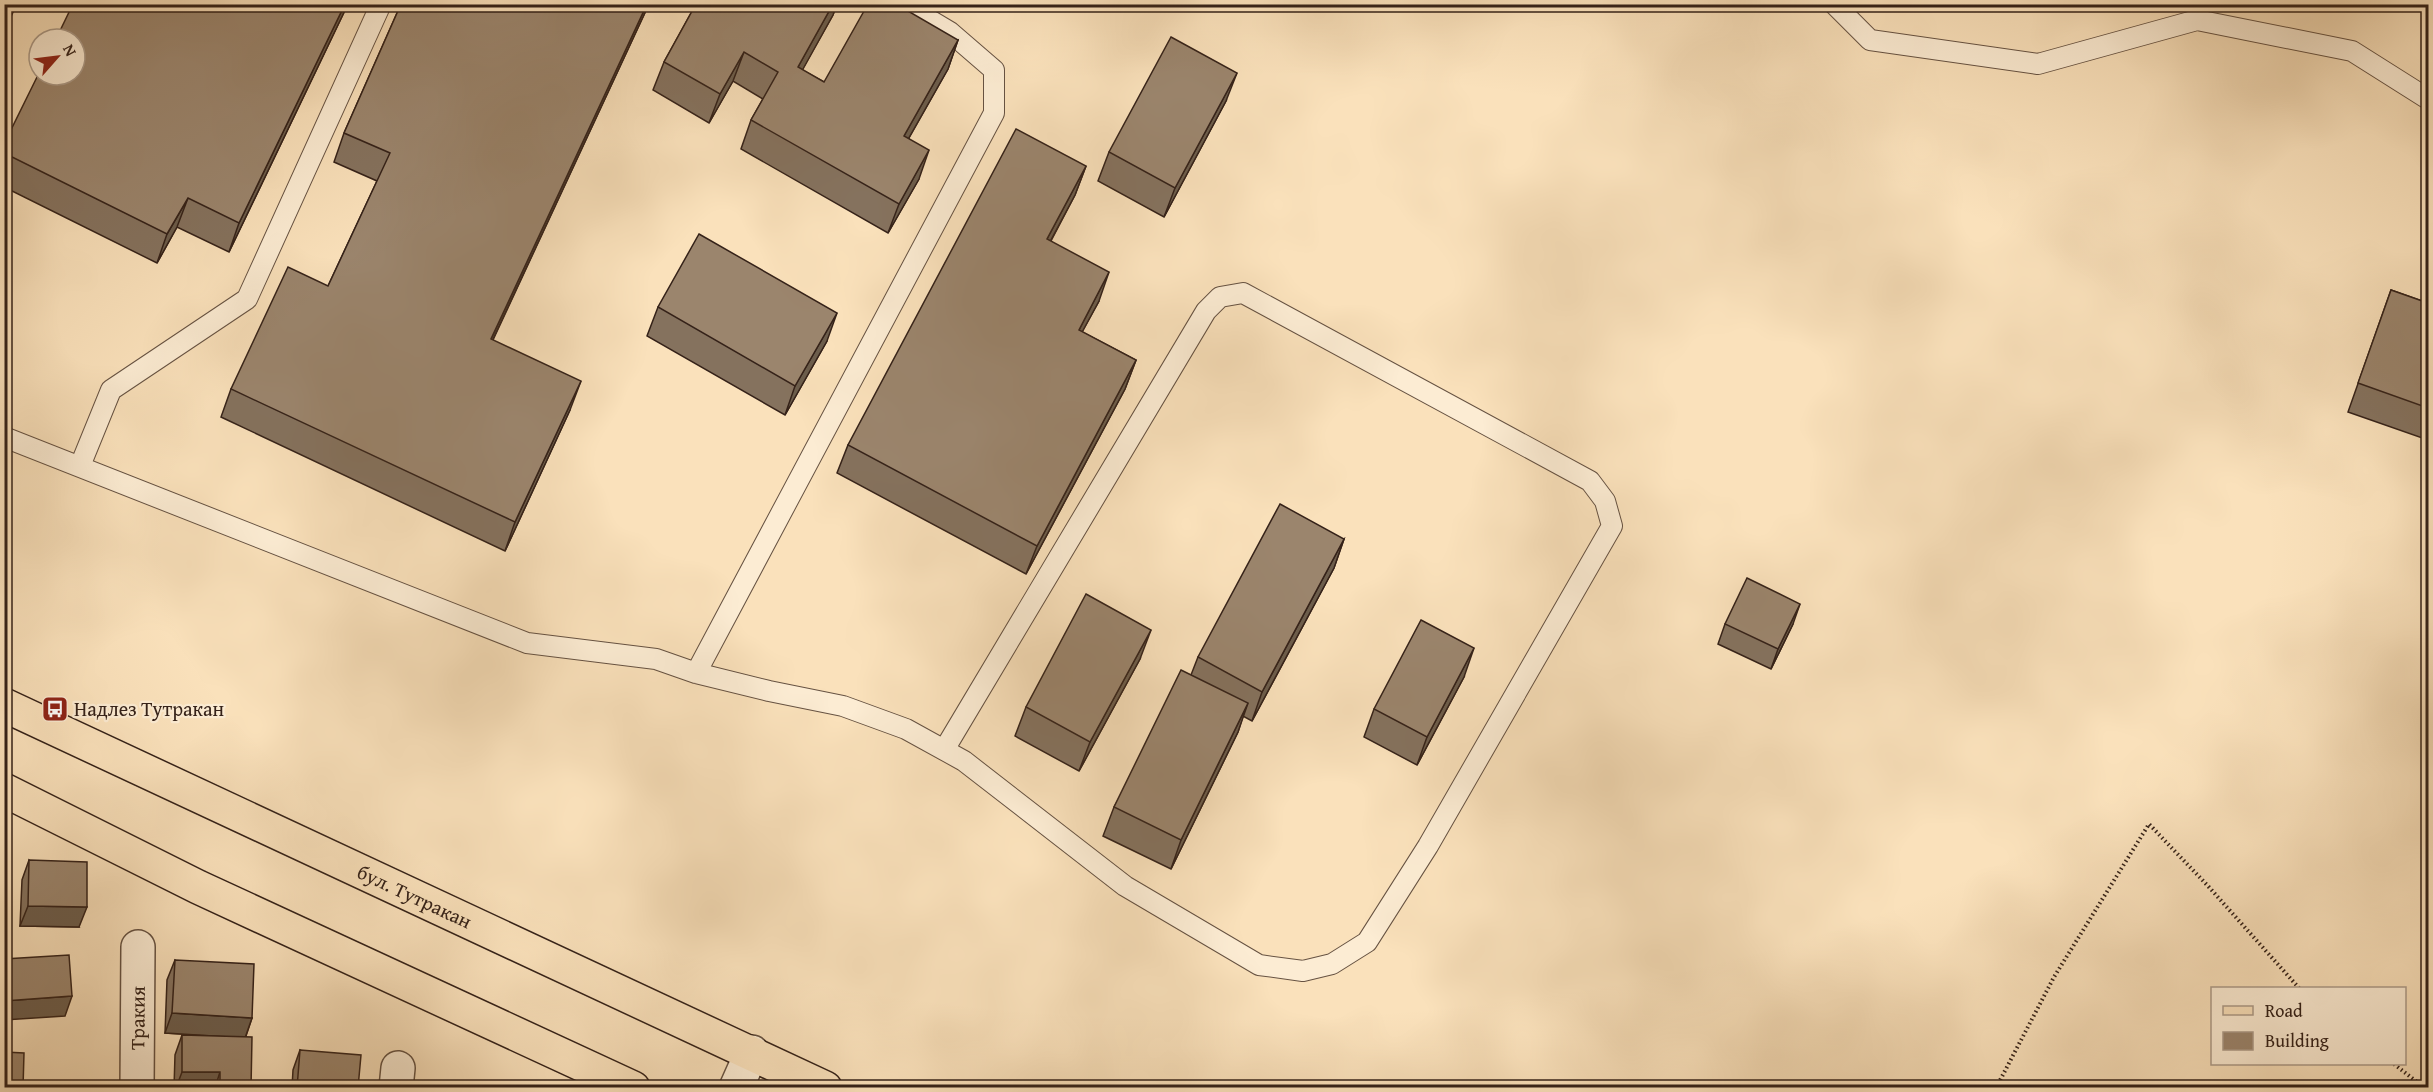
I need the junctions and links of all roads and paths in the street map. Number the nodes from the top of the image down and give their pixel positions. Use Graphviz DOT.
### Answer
graph roads {
  1 [pos="381,4"];
  2 [pos="903,4"];
  3 [pos="1834,4"];
  4 [pos="2428,99"];
  5 [pos="4,437"];
  6 [pos="80,466"];
  7 [pos="696,673"];
  8 [pos="4,705"];
  9 [pos="944,750"];
  10 [pos="4,790"];
  11 [pos="138,947"];
  12 [pos="2298,987"];
  13 [pos="752,1052"];
  14 [pos="2395,1065"];
  15 [pos="2428,1087"];
  16 [pos="137,1088"];
  17 [pos="633,1088"];
  18 [pos="736,1088"];
  19 [pos="825,1088"];
  20 [pos="1996,1088"];
  1 -- 6 [label="lane"];
  2 -- 7 [label="lane"];
  3 -- 4 [label="lane"];
  5 -- 6 [label="lane"];
  6 -- 7 [label="lane"];
  7 -- 9 [label="lane"];
  8 -- 13 [label="main road, бул. Тутракан"];
  9 -- 9 [label="lane"];
  10 -- 17 [label="main road"];
  11 -- 16 [label="street, Тракия"];
  12 -- 20 [label="path"];
  13 -- 18 [label="street"];
  13 -- 19 [label="main road, бул. Тутракан"];
  14 -- 15 [label="path"];
}
